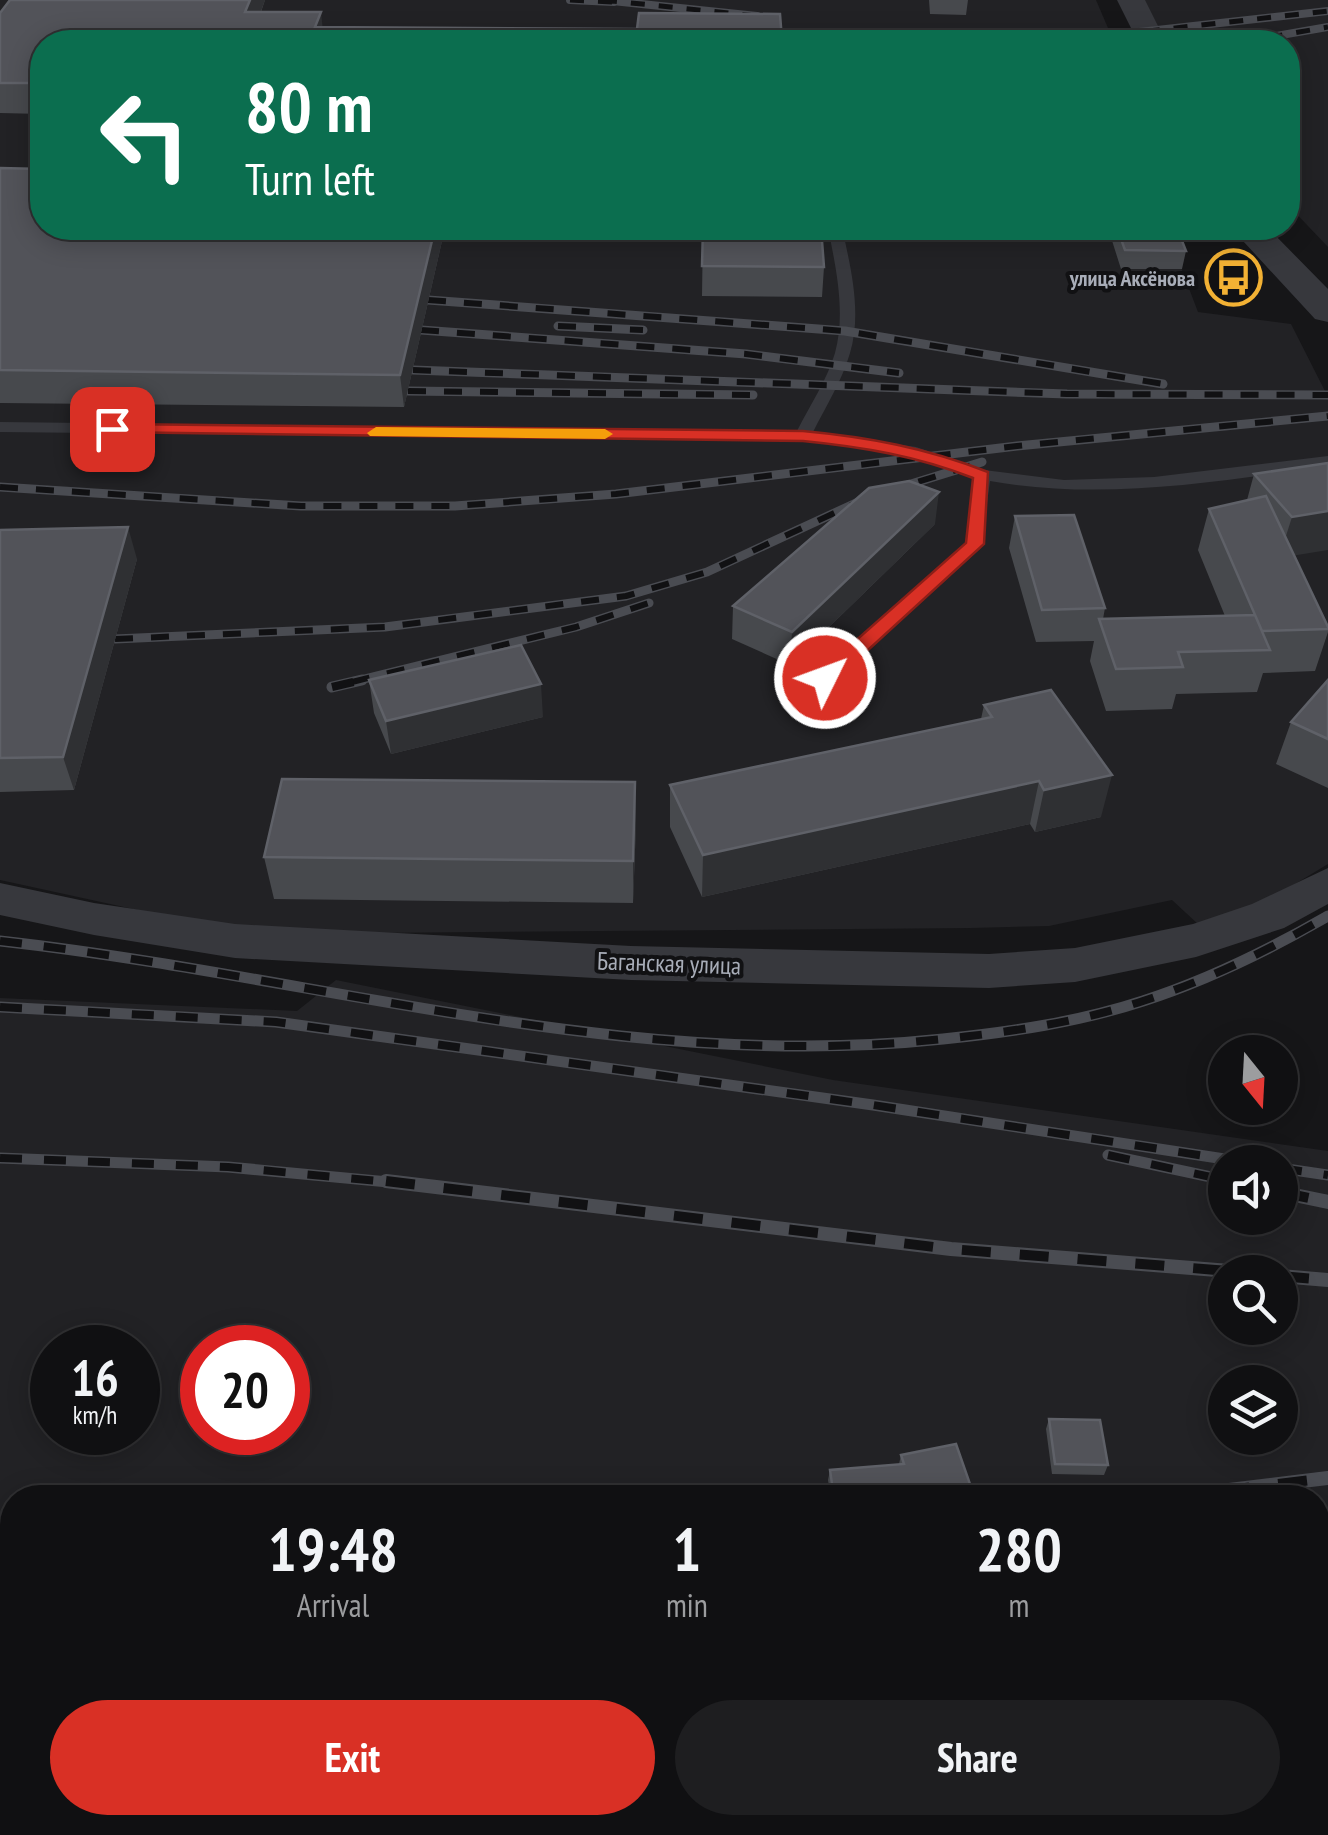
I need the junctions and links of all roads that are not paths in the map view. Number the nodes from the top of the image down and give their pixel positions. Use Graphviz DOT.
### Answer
graph roads {
  1 [pos="1130,0"];
  2 [pos="1146,30"];
  3 [pos="838,240"];
  4 [pos="1260,240"];
  5 [pos="1328,311"];
  6 [pos="0,427"];
  7 [pos="803,436"];
  8 [pos="1328,461"];
  9 [pos="982,476"];
  10 [pos="825,678"];
  11 [pos="1328,884"];
  12 [pos="0,899"];
  1 -- 2 [label="street"];
  3 -- 7 [label="lane"];
  4 -- 5 [label="street"];
  6 -- 7 [label="lane"];
  7 -- 9 [label="lane"];
  8 -- 9 [label="lane"];
  9 -- 10 [label="lane"];
  11 -- 12 [label="street, Баганская улица"];
}
